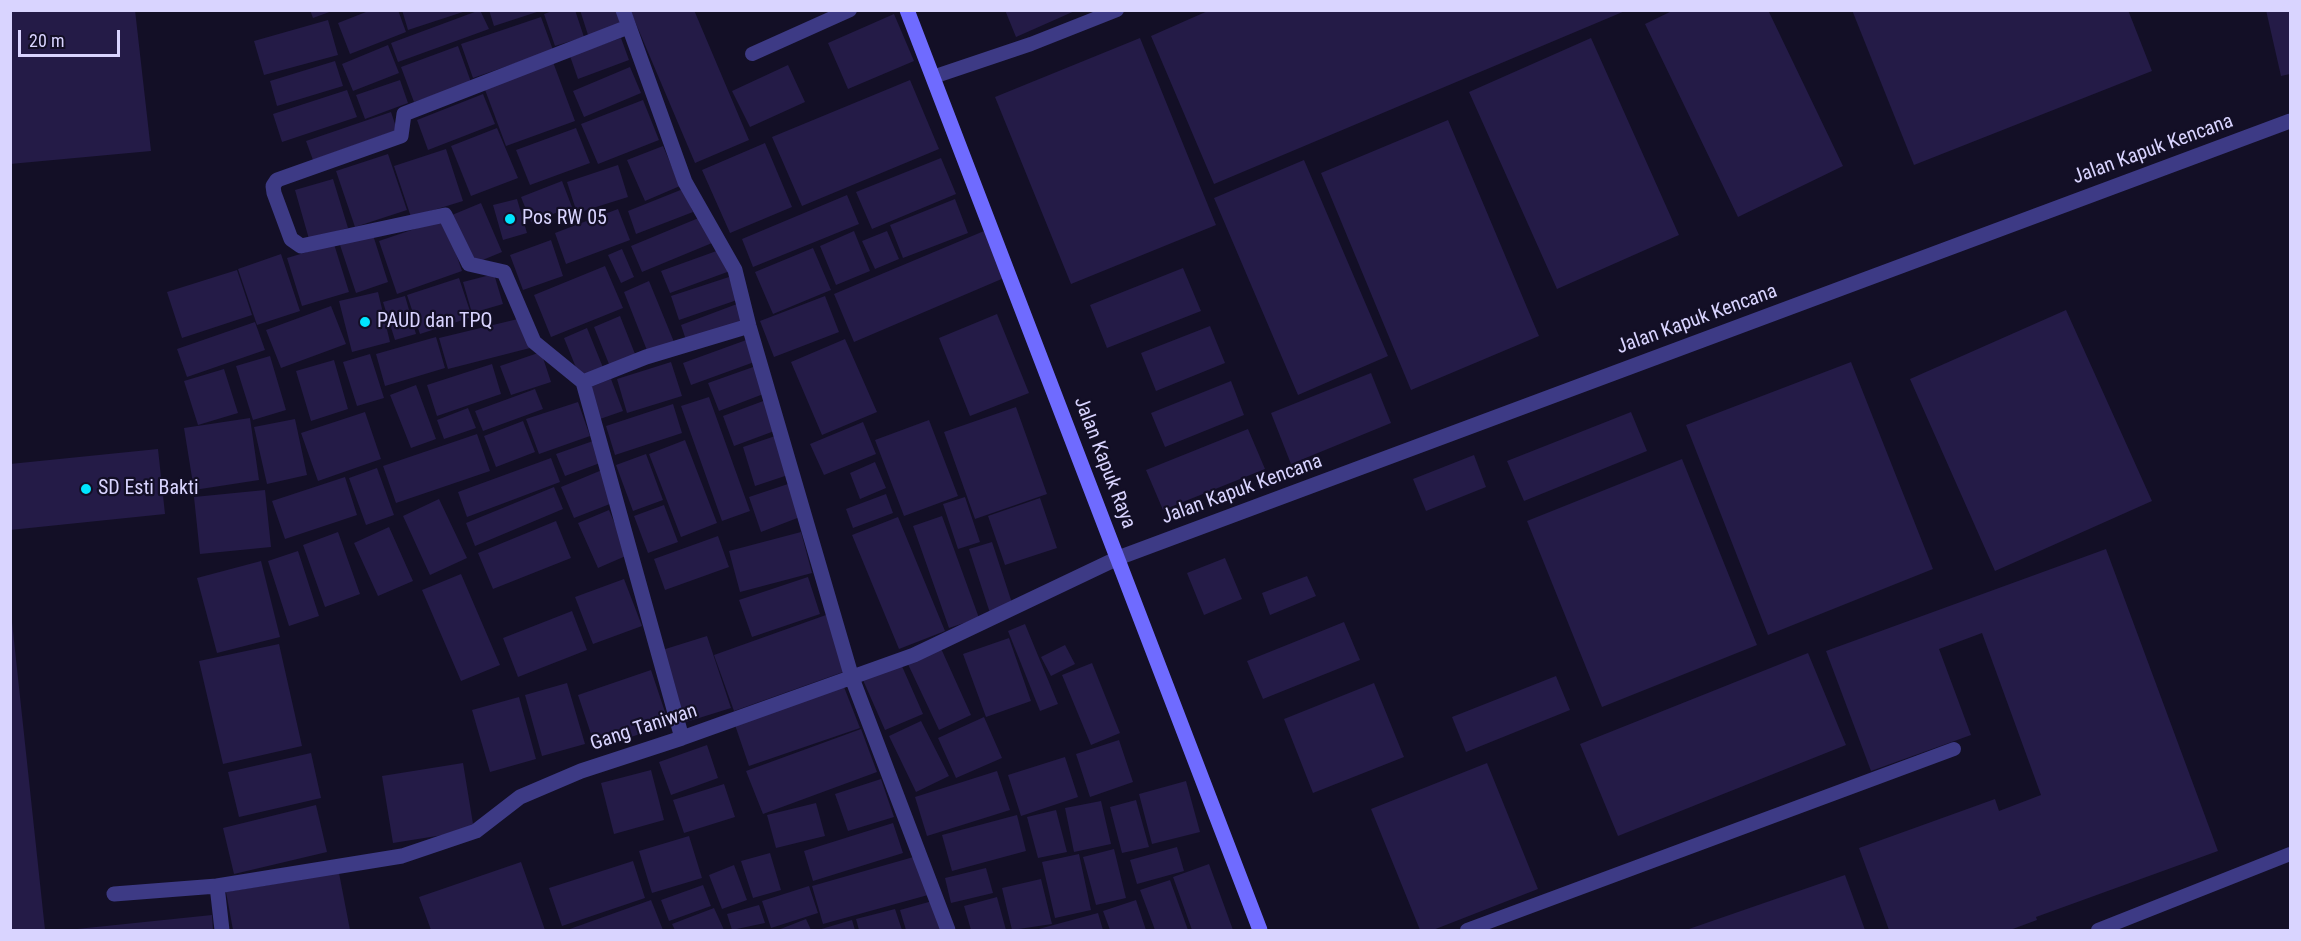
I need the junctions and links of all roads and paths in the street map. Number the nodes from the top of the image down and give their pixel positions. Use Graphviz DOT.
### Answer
graph roads {
  1 [pos="623,10"];
  2 [pos="850,10"];
  3 [pos="907,10"];
  4 [pos="1117,10"];
  5 [pos="628,27"];
  6 [pos="752,54"];
  7 [pos="933,77"];
  8 [pos="2290,121"];
  9 [pos="749,326"];
  10 [pos="583,382"];
  11 [pos="1119,558"];
  12 [pos="852,678"];
  13 [pos="682,738"];
  14 [pos="1954,748"];
  15 [pos="2290,854"];
  16 [pos="217,886"];
  17 [pos="114,894"];
  18 [pos="222,930"];
  19 [pos="948,930"];
  20 [pos="1260,930"];
  21 [pos="1467,930"];
  22 [pos="2098,930"];
  1 -- 5 [label="street"];
  2 -- 6 [label="lane"];
  3 -- 7 [label="main road, Jalan Kapuk Raya"];
  4 -- 7 [label="lane"];
  5 -- 9 [label="street"];
  5 -- 10 [label="street"];
  7 -- 11 [label="main road, Jalan Kapuk Raya"];
  8 -- 11 [label="street, Jalan Kapuk Kencana"];
  9 -- 10 [label="street"];
  9 -- 12 [label="street"];
  10 -- 13 [label="street"];
  11 -- 12 [label="street, Gang Taniwan"];
  11 -- 20 [label="main road, Jalan Kapuk Raya"];
  12 -- 13 [label="street, Gang Taniwan"];
  12 -- 19 [label="street"];
  13 -- 16 [label="street, Gang Taniwan"];
  14 -- 21 [label="lane"];
  15 -- 22 [label="lane"];
  16 -- 17 [label="street, Gang Taniwan"];
  16 -- 18 [label="street"];
}
